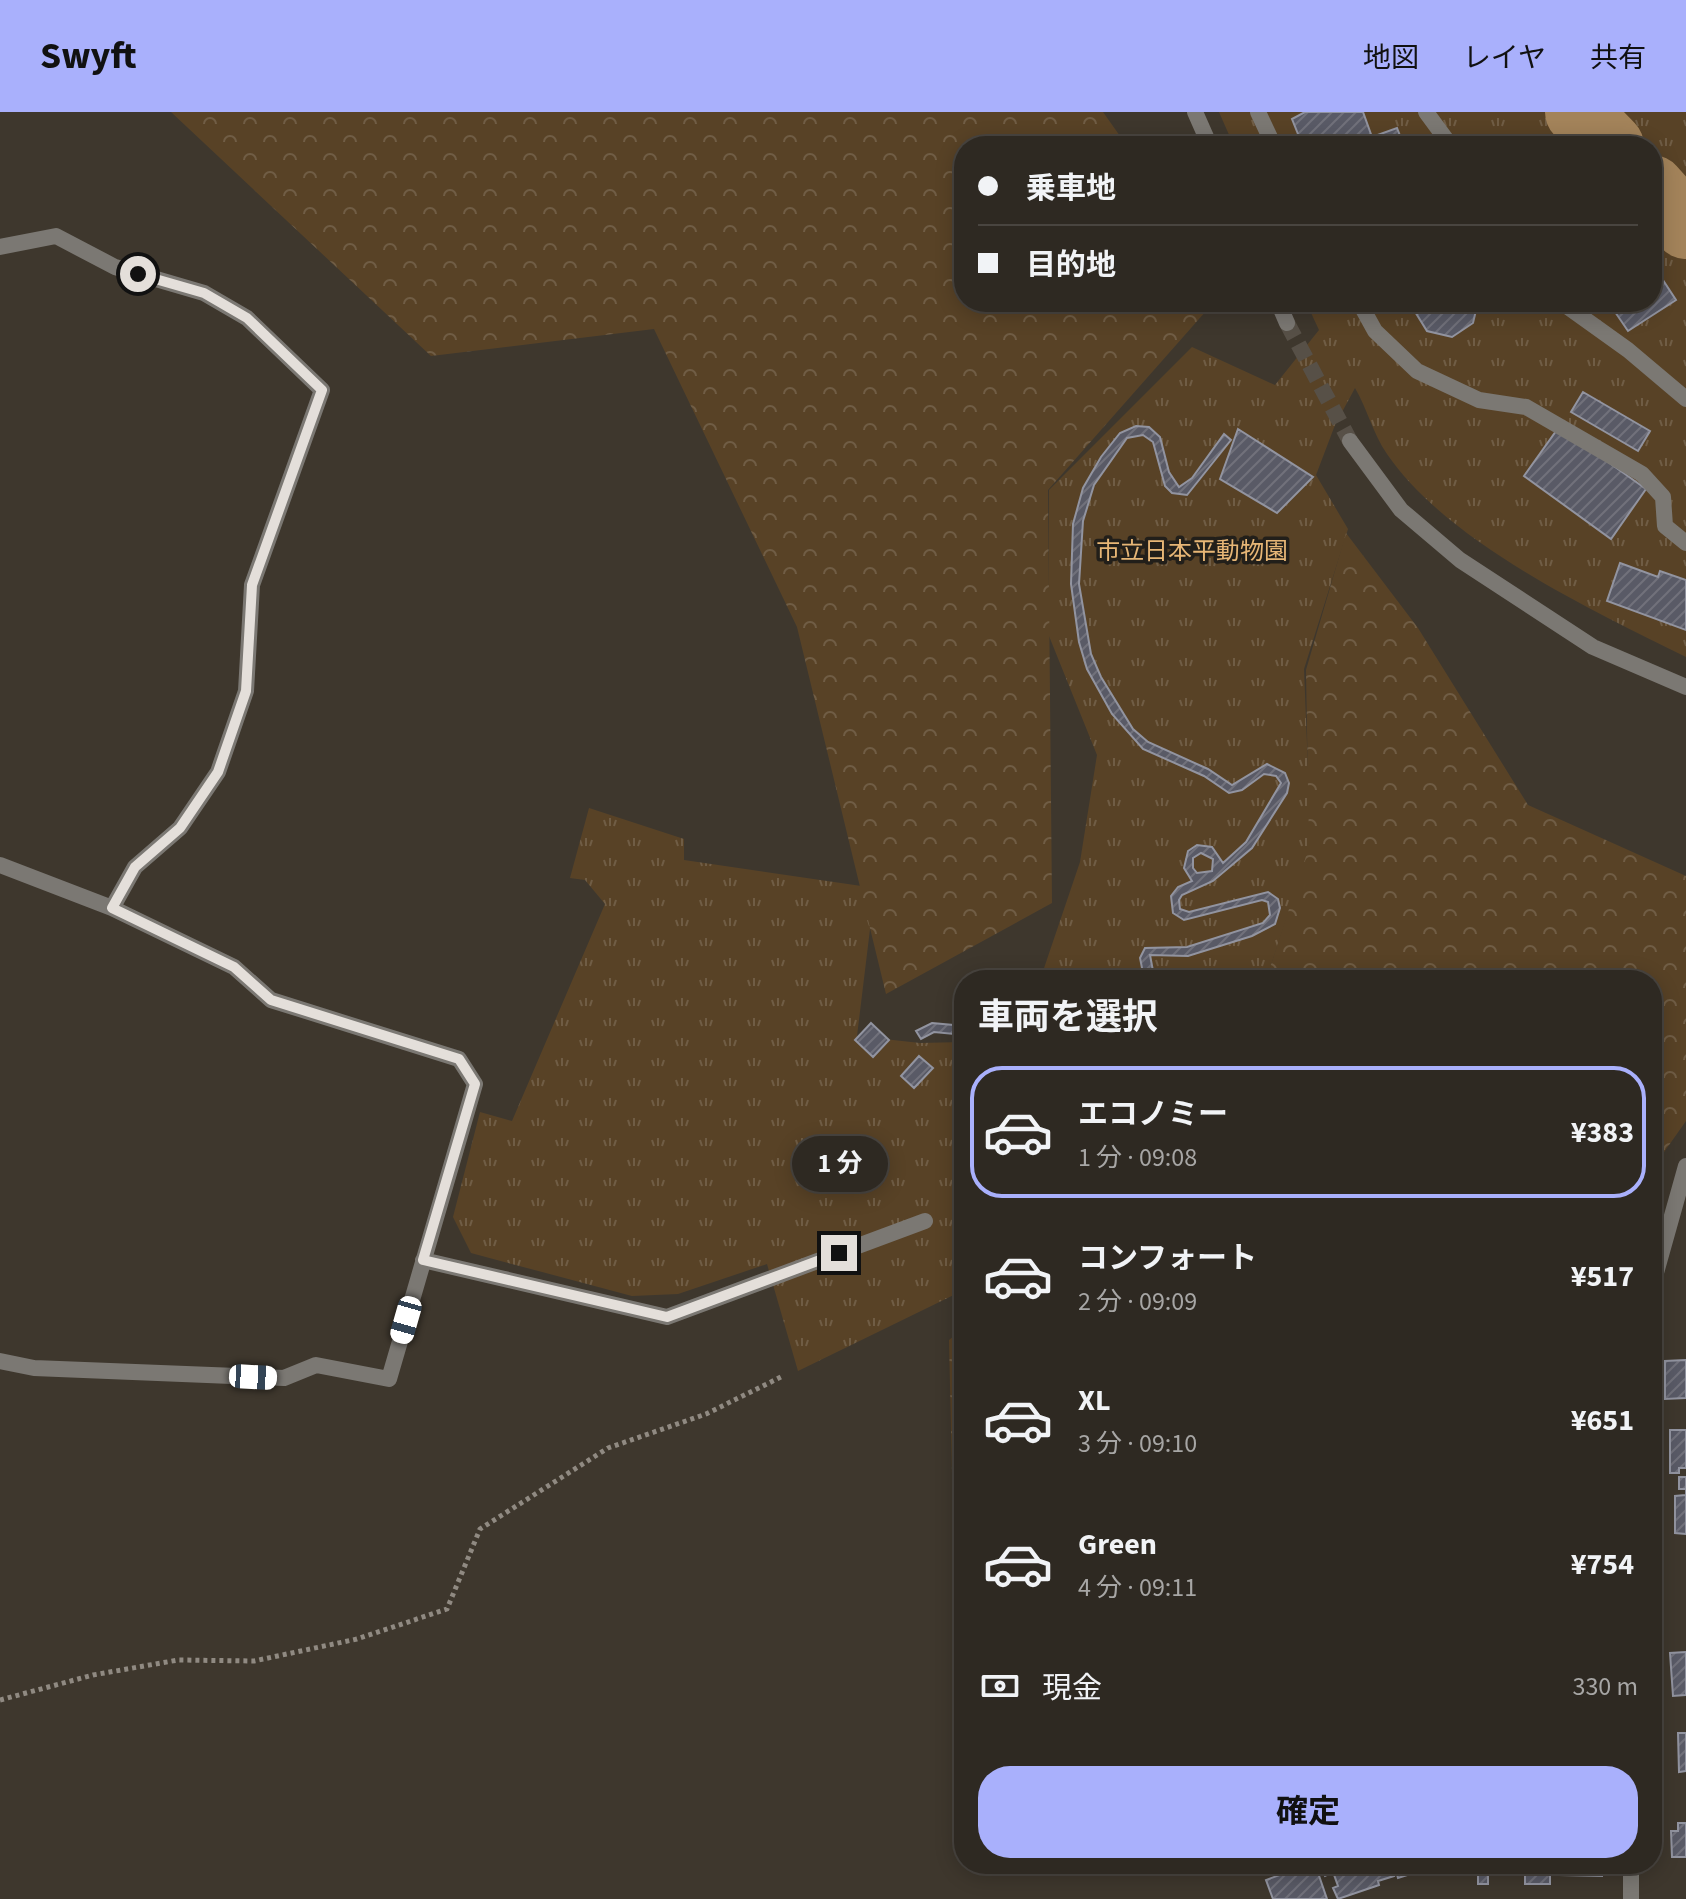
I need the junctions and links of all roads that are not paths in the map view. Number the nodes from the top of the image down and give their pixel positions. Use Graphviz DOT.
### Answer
graph roads {
  1 [pos="1195,112"];
  2 [pos="1258,112"];
  3 [pos="1426,112"];
  4 [pos="1206,136"];
  5 [pos="1269,136"];
  6 [pos="1444,136"];
  7 [pos="0,247"];
  8 [pos="1282,312"];
  9 [pos="1365,312"];
  10 [pos="1575,312"];
  11 [pos="1287,323"];
  12 [pos="1686,399"];
  13 [pos="1350,441"];
  14 [pos="1686,543"];
  15 [pos="1686,687"];
  16 [pos="0,865"];
  17 [pos="112,908"];
  18 [pos="1686,1166"];
  19 [pos="925,1221"];
  20 [pos="1662,1251"];
  21 [pos="423,1260"];
  22 [pos="0,1361"];
  23 [pos="1631,1874"];
  24 [pos="1631,1899"];
  1 -- 4 [label="street"];
  2 -- 5 [label="street"];
  3 -- 6 [label="street"];
  7 -- 17 [label="street"];
  8 -- 11 [label="street"];
  9 -- 14 [label="street"];
  10 -- 12 [label="street"];
  13 -- 15 [label="street"];
  16 -- 17 [label="street"];
  17 -- 21 [label="street"];
  18 -- 20 [label="street"];
  19 -- 21 [label="street"];
  21 -- 22 [label="street"];
  23 -- 24 [label="street"];
}
